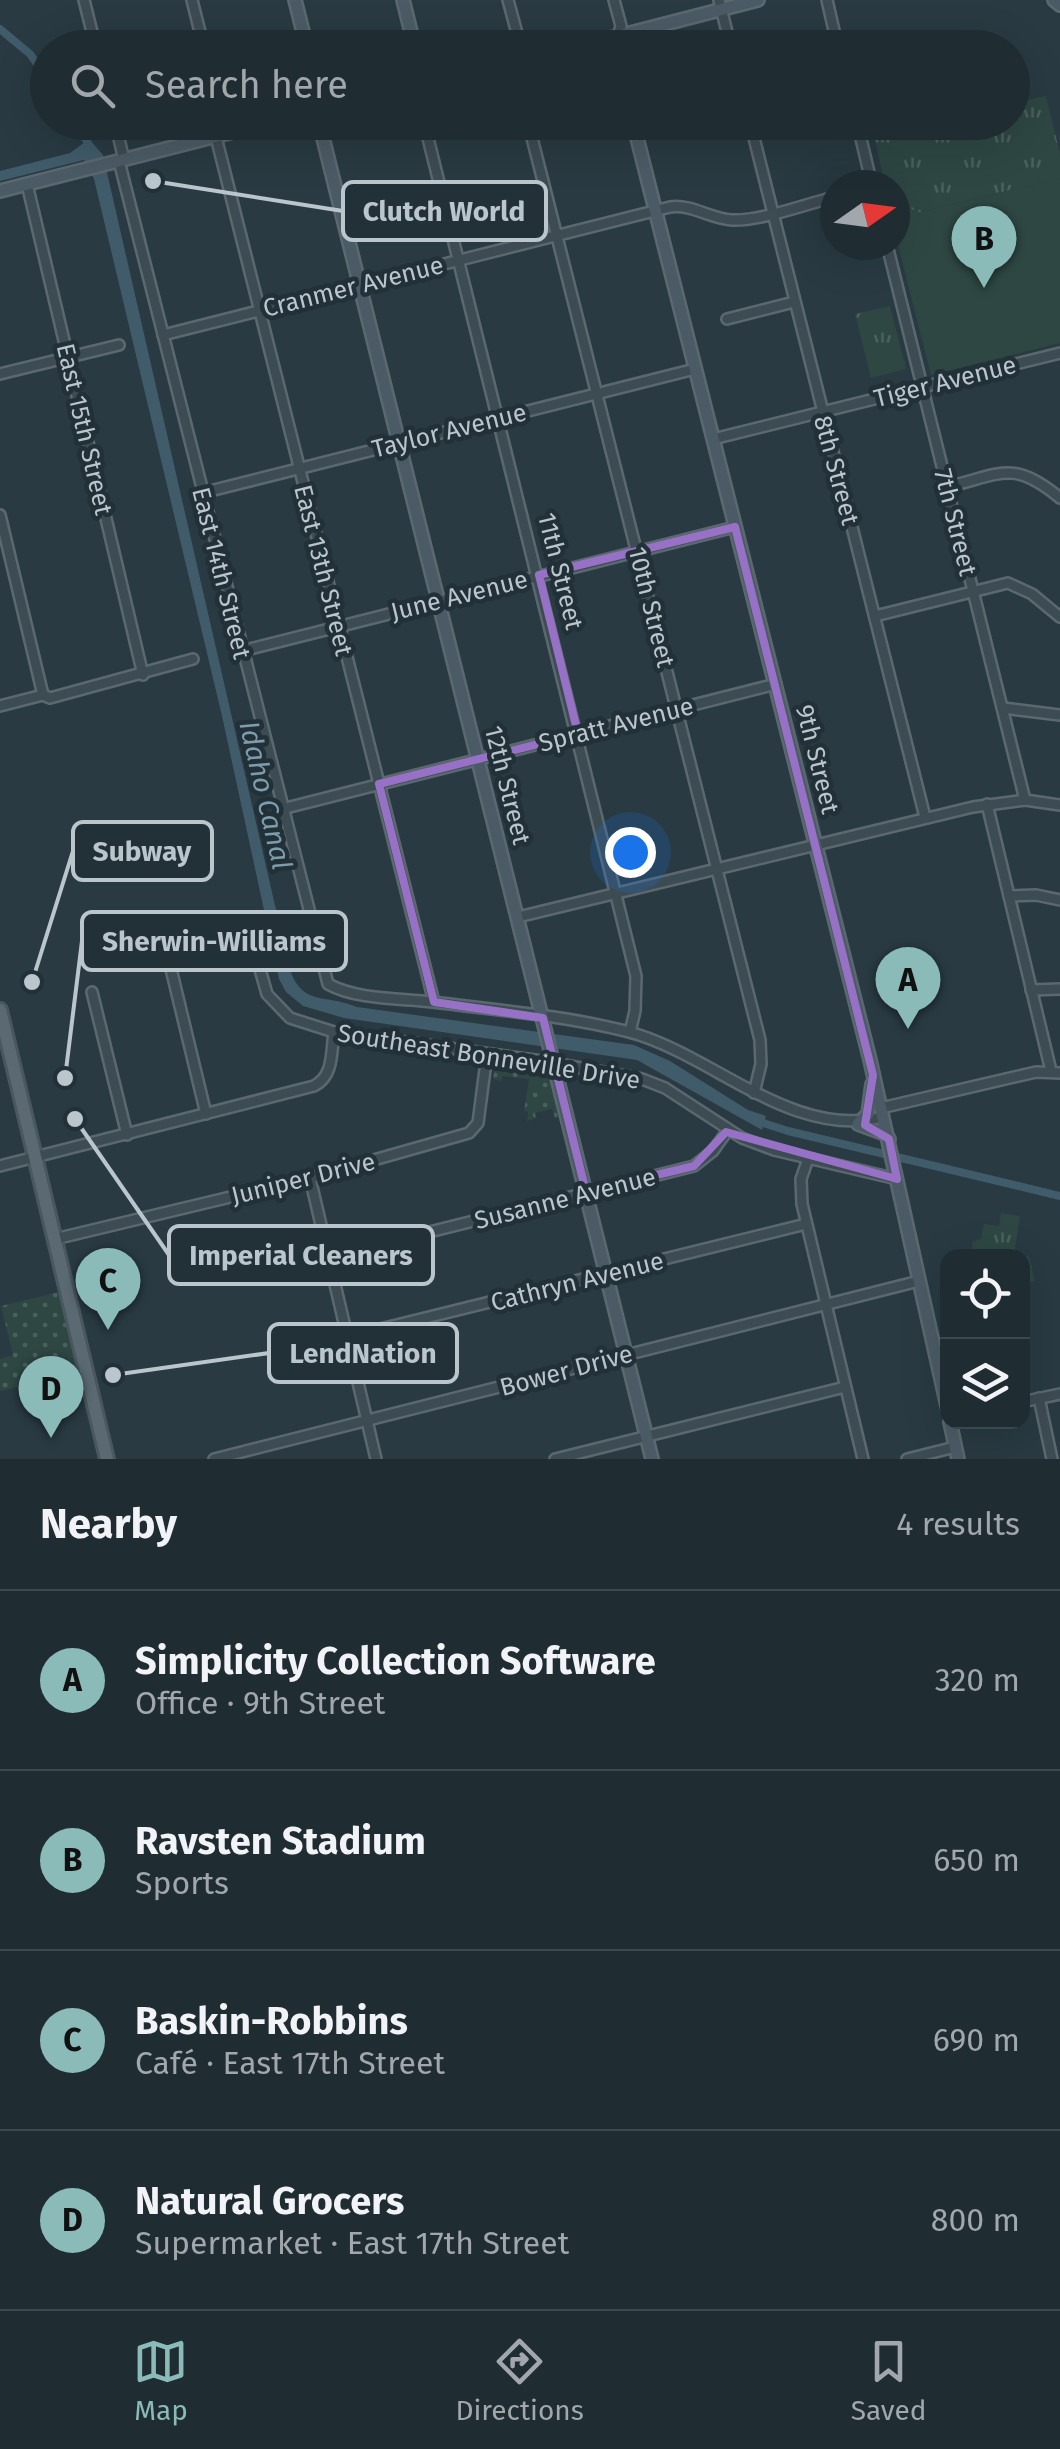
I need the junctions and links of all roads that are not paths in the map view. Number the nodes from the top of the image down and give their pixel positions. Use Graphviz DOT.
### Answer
graph roads {
  1 [pos="84,0"];
  2 [pos="192,0"];
  3 [pos="295,0"];
  4 [pos="403,0"];
  5 [pos="508,0"];
  6 [pos="614,0"];
  7 [pos="758,0"];
  8 [pos="827,0"];
  9 [pos="1054,0"];
  10 [pos="720,5"];
  11 [pos="1060,6"];
  12 [pos="92,30"];
  13 [pos="200,30"];
  14 [pos="302,30"];
  15 [pos="410,30"];
  16 [pos="516,30"];
  17 [pos="619,30"];
  18 [pos="650,30"];
  19 [pos="726,30"];
  20 [pos="834,30"];
  21 [pos="116,140"];
  22 [pos="192,140"];
  23 [pos="224,140"];
  24 [pos="323,140"];
  25 [pos="429,140"];
  26 [pos="532,140"];
  27 [pos="638,140"];
  28 [pos="754,140"];
  29 [pos="861,140"];
  30 [pos="117,162"];
  31 [pos="868,170"];
  32 [pos="27,184"];
  33 [pos="0,191"];
  34 [pos="820,201"];
  35 [pos="656,210"];
  36 [pos="772,212"];
  37 [pos="556,234"];
  38 [pos="459,260"];
  39 [pos="891,260"];
  40 [pos="358,284"];
  41 [pos="794,302"];
  42 [pos="260,310"];
  43 [pos="727,319"];
  44 [pos="163,334"];
  45 [pos="119,345"];
  46 [pos="1060,353"];
  47 [pos="68,357"];
  48 [pos="695,368"];
  49 [pos="0,374"];
  50 [pos="922,387"];
  51 [pos="596,393"];
  52 [pos="821,412"];
  53 [pos="499,417"];
  54 [pos="713,440"];
  55 [pos="399,444"];
  56 [pos="299,468"];
  57 [pos="947,488"];
  58 [pos="202,493"];
  59 [pos="1060,498"];
  60 [pos="0,515"];
  61 [pos="736,527"];
  62 [pos="638,552"];
  63 [pos="538,576"];
  64 [pos="974,591"];
  65 [pos="438,602"];
  66 [pos="875,616"];
  67 [pos="1060,618"];
  68 [pos="338,626"];
  69 [pos="242,651"];
  70 [pos="193,658"];
  71 [pos="143,675"];
  72 [pos="776,684"];
  73 [pos="43,695"];
  74 [pos="0,706"];
  75 [pos="1003,708"];
  76 [pos="678,710"];
  77 [pos="1060,715"];
  78 [pos="578,734"];
  79 [pos="478,759"];
  80 [pos="379,784"];
  81 [pos="1025,800"];
  82 [pos="986,804"];
  83 [pos="1060,806"];
  84 [pos="282,809"];
  85 [pos="925,817"];
  86 [pos="816,842"];
  87 [pos="716,866"];
  88 [pos="615,892"];
  89 [pos="1010,896"];
  90 [pos="1060,900"];
  91 [pos="518,916"];
  92 [pos="246,920"];
  93 [pos="166,944"];
  94 [pos="1060,989"];
  95 [pos="1031,990"];
  96 [pos="92,992"];
  97 [pos="434,1002"];
  98 [pos="0,1010"];
  99 [pos="544,1024"];
  100 [pos="334,1032"];
  101 [pos="630,1032"];
  102 [pos="487,1054"];
  103 [pos="552,1057"];
  104 [pos="1055,1072"];
  105 [pos="874,1075"];
  106 [pos="754,1093"];
  107 [pos="882,1113"];
  108 [pos="206,1114"];
  109 [pos="858,1124"];
  110 [pos="728,1130"];
  111 [pos="128,1135"];
  112 [pos="889,1139"];
  113 [pos="35,1158"];
  114 [pos="808,1159"];
  115 [pos="0,1166"];
  116 [pos="896,1172"];
  117 [pos="310,1178"];
  118 [pos="586,1192"];
  119 [pos="806,1224"];
  120 [pos="55,1239"];
  121 [pos="329,1257"];
  122 [pos="606,1272"];
  123 [pos="919,1281"];
  124 [pos="826,1305"];
  125 [pos="348,1337"];
  126 [pos="626,1353"];
  127 [pos="940,1374"];
  128 [pos="845,1387"];
  129 [pos="1060,1394"];
  130 [pos="1039,1398"];
  131 [pos="1030,1400"];
  132 [pos="368,1420"];
  133 [pos="646,1436"];
  134 [pos="956,1453"];
  135 [pos="107,1459"];
  136 [pos="214,1459"];
  137 [pos="376,1459"];
  138 [pos="556,1459"];
  139 [pos="652,1459"];
  140 [pos="863,1459"];
  141 [pos="907,1459"];
  142 [pos="1052,1459"];
  1 -- 12 [label="street"];
  2 -- 13 [label="street"];
  3 -- 14 [label="street"];
  4 -- 15 [label="street"];
  5 -- 16 [label="street"];
  6 -- 17 [label="street"];
  7 -- 10 [label="street"];
  8 -- 20 [label="street"];
  9 -- 11 [label="street"];
  10 -- 18 [label="street"];
  10 -- 19 [label="street"];
  21 -- 30 [label="street, East 14th Street"];
  22 -- 30 [label="street"];
  23 -- 42 [label="street, East 13th Street"];
  24 -- 40 [label="street, 12th Street"];
  25 -- 38 [label="street, 11th Street"];
  26 -- 37 [label="street, 10th Street"];
  27 -- 35 [label="street, 9th Street"];
  28 -- 36 [label="street, 8th Street"];
  29 -- 31 [label="street"];
  30 -- 32 [label="street"];
  30 -- 44 [label="street, East 14th Street"];
  32 -- 33 [label="street"];
  32 -- 47 [label="street, East 15th Street"];
  34 -- 36 [label="street, Cranmer Avenue"];
  35 -- 36 [label="street, Cranmer Avenue"];
  35 -- 37 [label="street, Cranmer Avenue"];
  35 -- 48 [label="street, 9th Street"];
  36 -- 41 [label="street, 8th Street"];
  37 -- 38 [label="street, Cranmer Avenue"];
  37 -- 51 [label="street, 10th Street"];
  38 -- 40 [label="street, Cranmer Avenue"];
  38 -- 53 [label="street, 11th Street"];
  39 -- 50 [label="street, 7th Street"];
  40 -- 42 [label="street, Cranmer Avenue"];
  40 -- 55 [label="street, 12th Street"];
  41 -- 43 [label="street"];
  41 -- 52 [label="street, 8th Street"];
  42 -- 44 [label="street, Cranmer Avenue"];
  42 -- 56 [label="street, East 13th Street"];
  44 -- 58 [label="street, East 14th Street"];
  45 -- 47 [label="street"];
  46 -- 50 [label="street, Tiger Avenue"];
  47 -- 49 [label="street"];
  47 -- 71 [label="street, East 15th Street"];
  48 -- 51 [label="street, Taylor Avenue"];
  48 -- 54 [label="street, 9th Street"];
  50 -- 52 [label="street, Tiger Avenue"];
  50 -- 57 [label="street, 7th Street"];
  51 -- 53 [label="street, Taylor Avenue"];
  51 -- 62 [label="street, 10th Street"];
  52 -- 54 [label="street, Tiger Avenue"];
  52 -- 66 [label="street, 8th Street"];
  53 -- 55 [label="street, Taylor Avenue"];
  53 -- 63 [label="street, 11th Street"];
  54 -- 61 [label="street, 9th Street"];
  55 -- 56 [label="street, Taylor Avenue"];
  55 -- 65 [label="street, 12th Street"];
  56 -- 58 [label="street, Taylor Avenue"];
  56 -- 68 [label="street, East 13th Street"];
  57 -- 59 [label="street"];
  57 -- 64 [label="street, 7th Street"];
  58 -- 69 [label="street, East 14th Street"];
  60 -- 73 [label="street"];
  61 -- 62 [label="street, June Avenue"];
  61 -- 72 [label="street, 9th Street"];
  62 -- 63 [label="street, June Avenue"];
  62 -- 76 [label="street, 10th Street"];
  63 -- 65 [label="street, June Avenue"];
  63 -- 78 [label="street, 11th Street"];
  64 -- 66 [label="street"];
  64 -- 67 [label="street"];
  64 -- 75 [label="street, 7th Street"];
  65 -- 68 [label="street, June Avenue"];
  65 -- 79 [label="street, 12th Street"];
  66 -- 85 [label="street, 8th Street"];
  68 -- 69 [label="street, June Avenue"];
  68 -- 80 [label="street, East 13th Street"];
  69 -- 84 [label="street, East 14th Street"];
  70 -- 71 [label="street"];
  71 -- 73 [label="street"];
  72 -- 76 [label="street, Spratt Avenue"];
  72 -- 86 [label="street, 9th Street"];
  73 -- 74 [label="street"];
  75 -- 77 [label="street"];
  75 -- 81 [label="street, 7th Street"];
  76 -- 78 [label="street, Spratt Avenue"];
  76 -- 87 [label="street, 10th Street"];
  78 -- 79 [label="street, Spratt Avenue"];
  78 -- 88 [label="street, 11th Street"];
  79 -- 80 [label="street, Spratt Avenue"];
  79 -- 91 [label="street, 12th Street"];
  80 -- 84 [label="street, Spratt Avenue"];
  80 -- 97 [label="street, East 13th Street"];
  81 -- 82 [label="street"];
  81 -- 83 [label="street"];
  82 -- 85 [label="street"];
  82 -- 89 [label="street"];
  84 -- 97 [label="street, East 14th Street"];
  85 -- 86 [label="street"];
  86 -- 87 [label="street"];
  86 -- 105 [label="street, 9th Street"];
  87 -- 88 [label="street"];
  87 -- 106 [label="street, 10th Street"];
  88 -- 91 [label="street"];
  88 -- 101 [label="street, 11th Street"];
  89 -- 90 [label="street"];
  89 -- 95 [label="street"];
  91 -- 99 [label="street, 12th Street"];
  92 -- 100 [label="street, Southeast Bonneville Drive"];
  93 -- 108 [label="street"];
  94 -- 95 [label="street"];
  95 -- 104 [label="street"];
  96 -- 111 [label="street"];
  97 -- 99 [label="street"];
  98 -- 113 [label="main road"];
  99 -- 101 [label="street"];
  99 -- 103 [label="street, 12th Street"];
  100 -- 102 [label="street, Southeast Bonneville Drive"];
  100 -- 108 [label="street"];
  101 -- 106 [label="street"];
  102 -- 103 [label="street, Southeast Bonneville Drive"];
  102 -- 117 [label="street, Juniper Drive"];
  103 -- 110 [label="street, Southeast Bonneville Drive"];
  103 -- 118 [label="street, 12th Street"];
  104 -- 107 [label="street"];
  105 -- 107 [label="street, 9th Street"];
  105 -- 109 [label="street"];
  106 -- 109 [label="street"];
  107 -- 109 [label="street"];
  107 -- 112 [label="street, 9th Street"];
  108 -- 111 [label="street"];
  109 -- 112 [label="street"];
  110 -- 114 [label="street, Southeast Bonneville Drive"];
  110 -- 118 [label="street, Susanne Avenue"];
  111 -- 113 [label="street"];
  112 -- 116 [label="street, 9th Street"];
  113 -- 115 [label="street"];
  113 -- 120 [label="main road"];
  114 -- 116 [label="street, Southeast Bonneville Drive"];
  114 -- 119 [label="street"];
  116 -- 123 [label="street, 9th Street"];
  117 -- 120 [label="street, Juniper Drive"];
  117 -- 121 [label="street"];
  118 -- 121 [label="street, Susanne Avenue"];
  118 -- 122 [label="street, 12th Street"];
  119 -- 122 [label="street, Cathryn Avenue"];
  119 -- 124 [label="street"];
  120 -- 135 [label="main road"];
  121 -- 125 [label="street"];
  122 -- 125 [label="street, Cathryn Avenue"];
  122 -- 126 [label="street, 12th Street"];
  123 -- 124 [label="street, Bower Drive"];
  123 -- 127 [label="street, 9th Street"];
  124 -- 126 [label="street, Bower Drive"];
  124 -- 128 [label="street"];
  125 -- 132 [label="street"];
  126 -- 132 [label="street, Bower Drive"];
  126 -- 133 [label="street, 12th Street"];
  128 -- 133 [label="street"];
  128 -- 140 [label="street"];
  129 -- 130 [label="street"];
  130 -- 131 [label="street"];
  130 -- 142 [label="street"];
  132 -- 136 [label="street, Bower Drive"];
  132 -- 137 [label="street"];
  133 -- 138 [label="street"];
  133 -- 139 [label="street, 12th Street"];
  134 -- 141 [label="street"];
}
